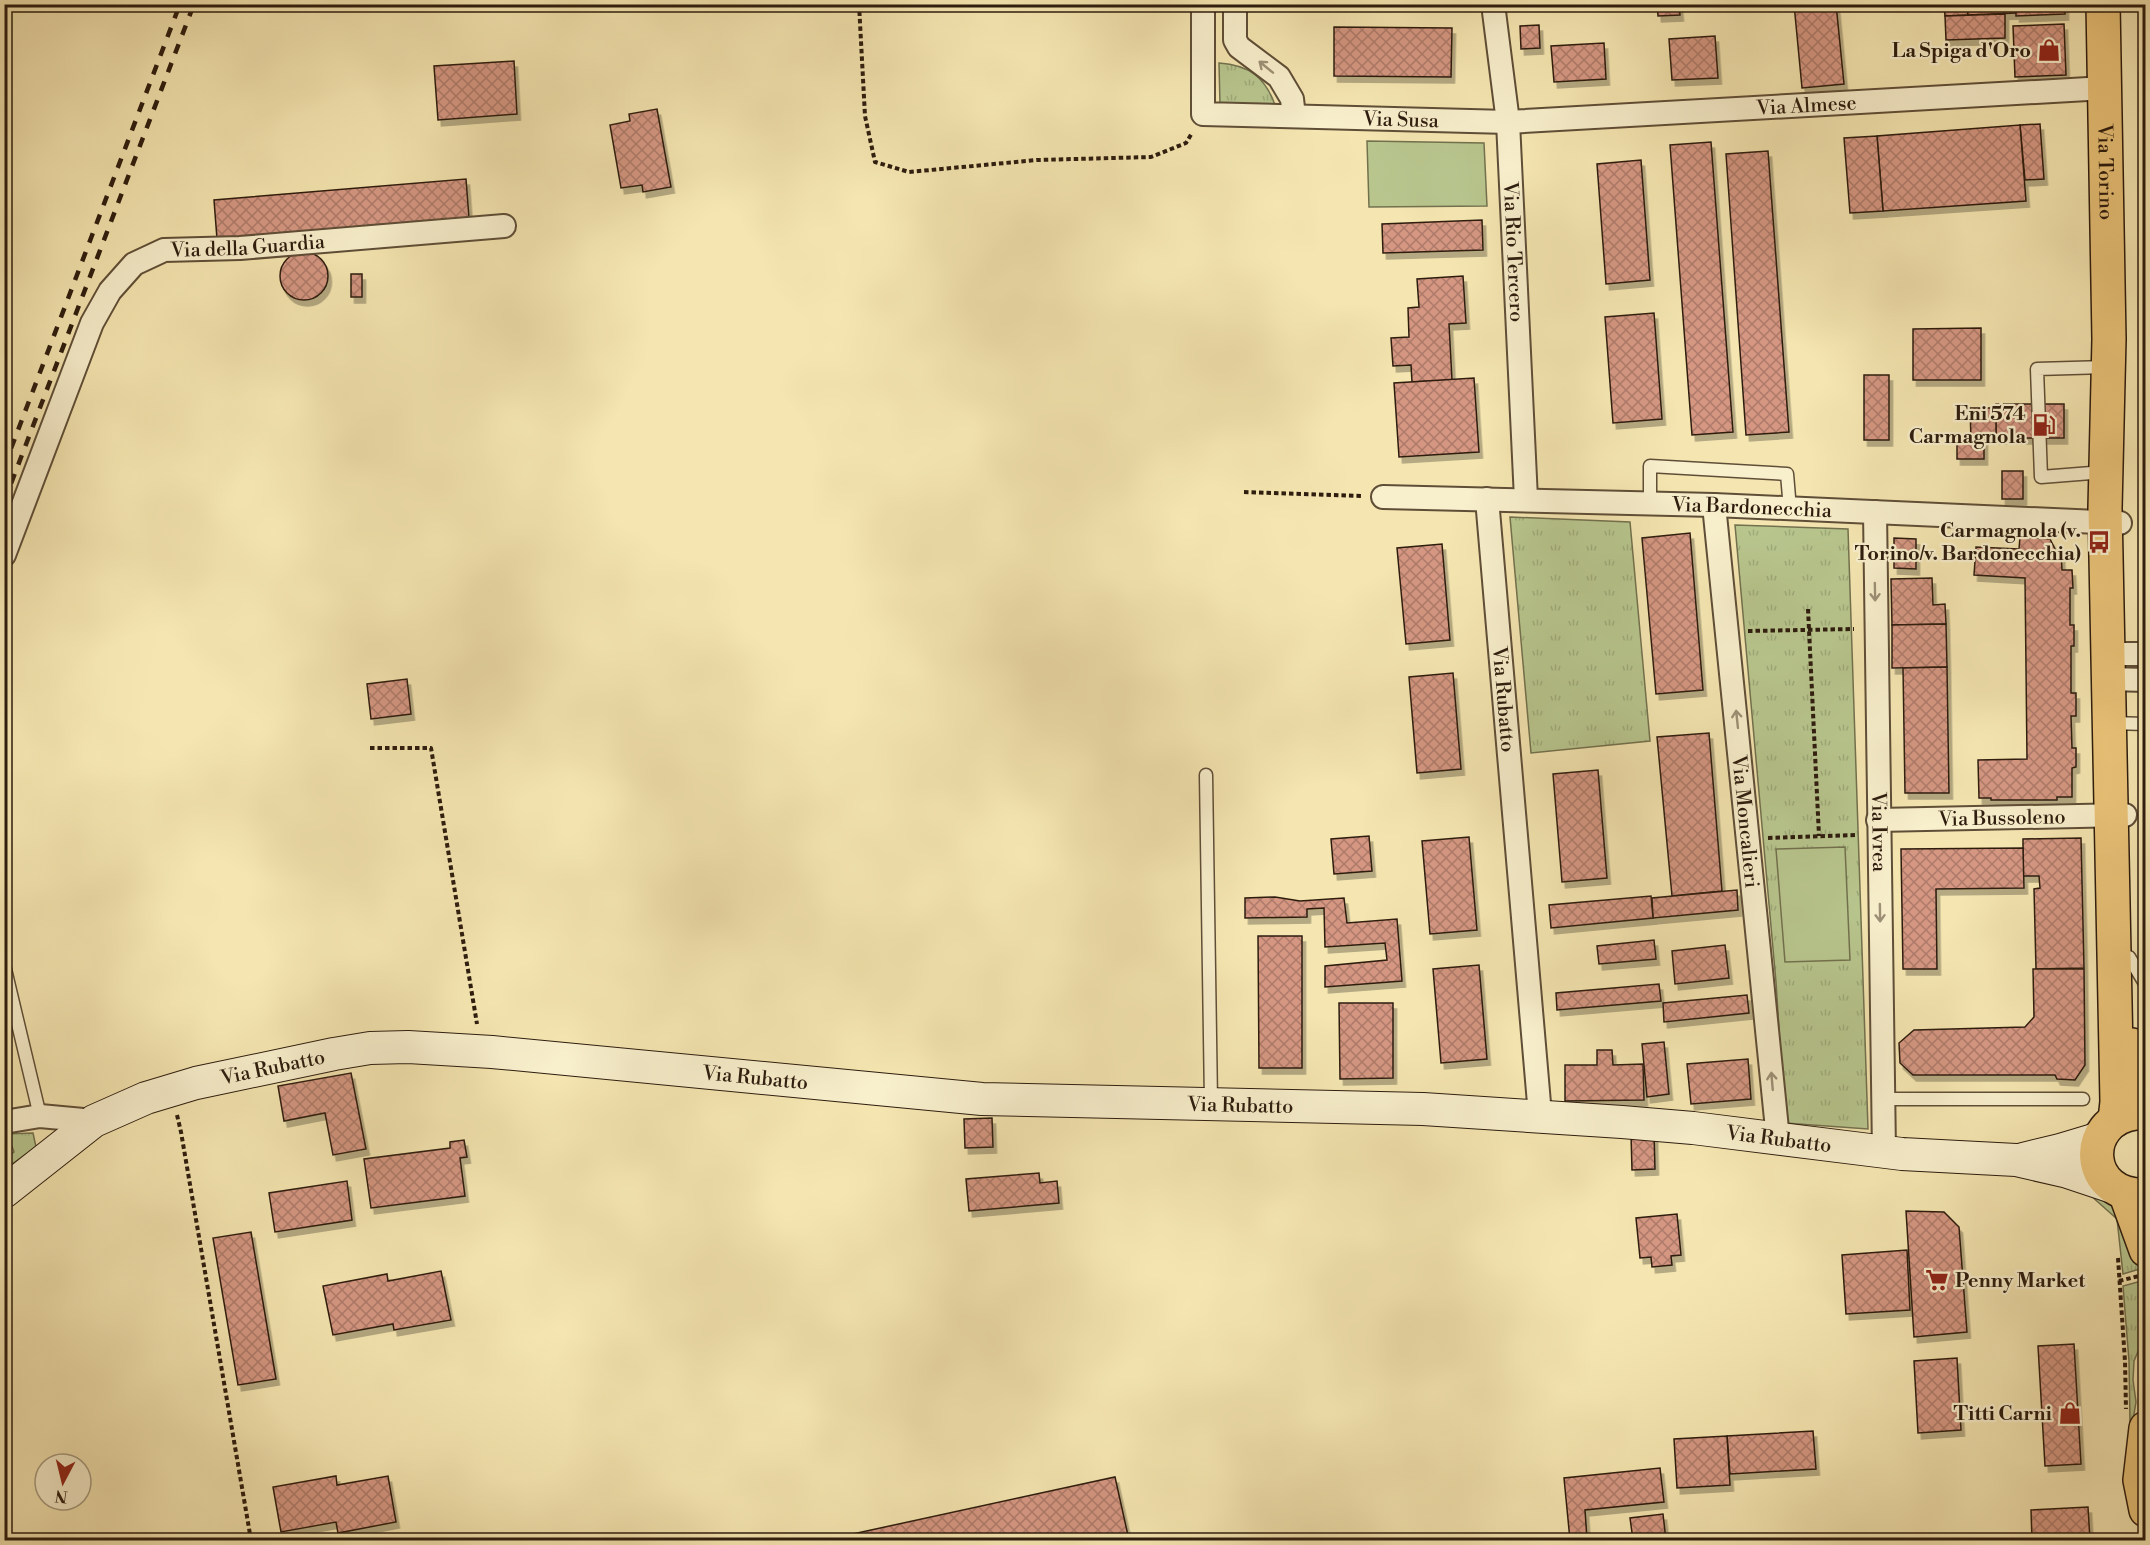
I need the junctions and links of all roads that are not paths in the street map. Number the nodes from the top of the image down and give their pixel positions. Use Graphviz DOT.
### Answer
graph roads {
  1 [pos="1203,4"];
  2 [pos="1235,4"];
  3 [pos="1493,4"];
  4 [pos="2103,4"];
  5 [pos="2105,88"];
  6 [pos="1294,116"];
  7 [pos="1508,122"];
  8 [pos="504,226"];
  9 [pos="2109,358"];
  10 [pos="2112,472"];
  11 [pos="1383,497"];
  12 [pos="1487,499"];
  13 [pos="1526,499"];
  14 [pos="1650,503"];
  15 [pos="1714,505"];
  16 [pos="1790,509"];
  17 [pos="1875,512"];
  18 [pos="2114,523"];
  19 [pos="4,555"];
  20 [pos="2126,667"];
  21 [pos="2127,723"];
  22 [pos="1206,775"];
  23 [pos="2119,815"];
  24 [pos="1878,827"];
  25 [pos="2129,957"];
  26 [pos="4,965"];
  27 [pos="2145,985"];
  28 [pos="1884,1099"];
  29 [pos="2083,1099"];
  30 [pos="2145,1103"];
  31 [pos="1211,1104"];
  32 [pos="1540,1115"];
  33 [pos="40,1116"];
  34 [pos="93,1121"];
  35 [pos="4,1122"];
  36 [pos="2120,1124"];
  37 [pos="1778,1139"];
  38 [pos="1884,1152"];
  39 [pos="2016,1160"];
  40 [pos="4,1192"];
  41 [pos="2127,1192"];
  42 [pos="2131,1250"];
  43 [pos="2145,1432"];
  44 [pos="2145,1510"];
  1 -- 6 [label="street, Via Susa"];
  6 -- 2 [label="street, one-way"];
  3 -- 7 [label="street, Via Rio Tercero"];
  4 -- 5 [label="main road, Via Torino"];
  5 -- 7 [label="street, Via Almese"];
  5 -- 9 [label="main road, Via Torino"];
  6 -- 7 [label="street, Via Susa"];
  7 -- 13 [label="street, Via Rio Tercero"];
  8 -- 19 [label="street, Via della Guardia"];
  9 -- 10 [label="main road, Via Torino"];
  9 -- 10 [label="lane"];
  10 -- 18 [label="main road, Via Torino"];
  11 -- 12 [label="street, Via Bardonecchia"];
  12 -- 13 [label="street, Via Bardonecchia"];
  12 -- 32 [label="street, Via Rubatto"];
  13 -- 14 [label="street, Via Bardonecchia"];
  14 -- 15 [label="street, Via Bardonecchia"];
  14 -- 16 [label="lane"];
  15 -- 16 [label="street, Via Bardonecchia"];
  37 -- 15 [label="street, Via Moncalieri, one-way"];
  16 -- 17 [label="street, Via Bardonecchia"];
  17 -- 18 [label="street, Via Bardonecchia"];
  17 -- 24 [label="street, Via Ivrea, one-way"];
  18 -- 20 [label="main road, Via Torino"];
  20 -- 21 [label="main road, Via Torino"];
  21 -- 23 [label="main road, Via Torino"];
  22 -- 31 [label="lane"];
  23 -- 24 [label="street, Via Bussoleno"];
  23 -- 25 [label="main road"];
  23 -- 36 [label="main road"];
  24 -- 28 [label="street, Via Ivrea, one-way"];
  25 -- 27 [label="lane"];
  25 -- 30 [label="main road"];
  26 -- 33 [label="lane"];
  28 -- 29 [label="lane"];
  28 -- 38 [label="street, Via Ivrea"];
  31 -- 32 [label="street, Via Rubatto"];
  31 -- 34 [label="street, Via Rubatto"];
  32 -- 37 [label="street, Via Rubatto"];
  33 -- 34 [label="street"];
  33 -- 35 [label="street"];
  34 -- 40 [label="street, Via Rubatto"];
  36 -- 39 [label="street"];
  36 -- 41 [label="main road"];
  37 -- 38 [label="street, Via Rubatto"];
  38 -- 39 [label="street, Via Rubatto"];
  39 -- 41 [label="street"];
  41 -- 42 [label="main road"];
  43 -- 44 [label="main road"];
}
